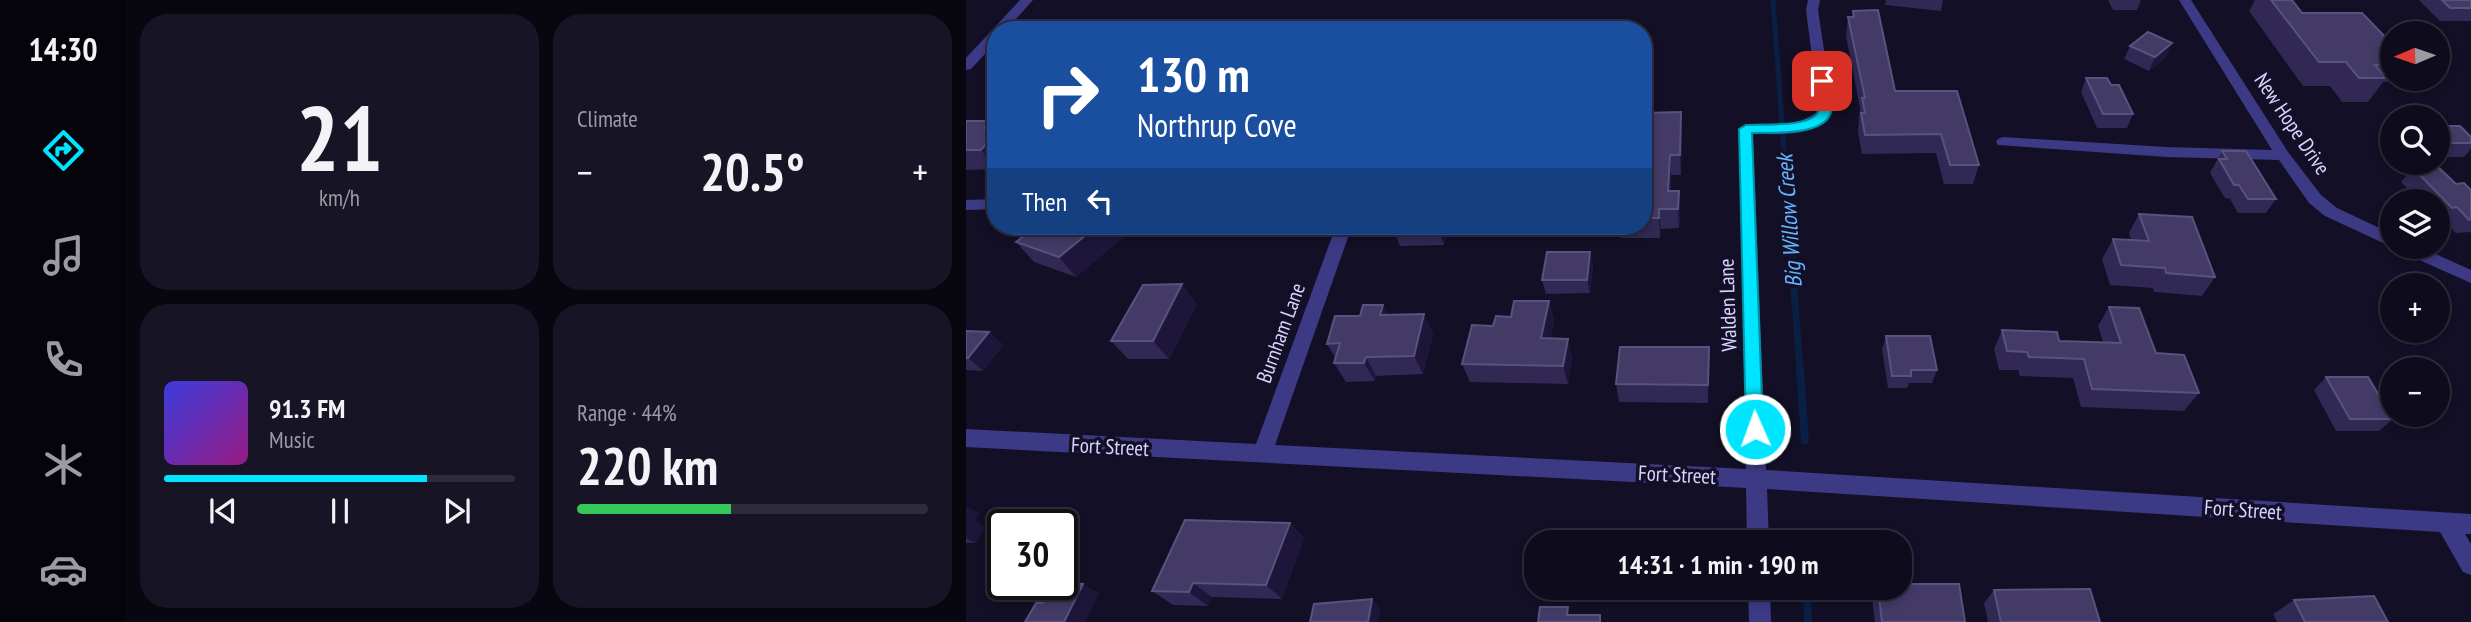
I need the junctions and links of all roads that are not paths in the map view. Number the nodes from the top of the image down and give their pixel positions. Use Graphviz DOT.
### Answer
graph roads {
  1 [pos="1027,0"];
  2 [pos="1814,0"];
  3 [pos="2185,0"];
  4 [pos="1008,21"];
  5 [pos="987,44"];
  6 [pos="966,66"];
  7 [pos="2003,142"];
  8 [pos="2283,155"];
  9 [pos="987,204"];
  10 [pos="966,205"];
  11 [pos="1341,235"];
  12 [pos="2380,235"];
  13 [pos="2431,259"];
  14 [pos="2471,277"];
  15 [pos="966,438"];
  16 [pos="1262,455"];
  17 [pos="1756,480"];
  18 [pos="2446,522"];
  19 [pos="2471,524"];
  20 [pos="1758,530"];
  21 [pos="2471,564"];
  22 [pos="1759,600"];
  23 [pos="1760,622"];
  1 -- 4 [label="street"];
  2 -- 17 [label="street, Walden Lane"];
  3 -- 8 [label="street, New Hope Drive"];
  5 -- 6 [label="street"];
  7 -- 8 [label="street"];
  8 -- 12 [label="street, New Hope Drive"];
  9 -- 10 [label="street"];
  11 -- 16 [label="street, Burnham Lane"];
  13 -- 14 [label="street"];
  15 -- 16 [label="street, Fort Street"];
  16 -- 17 [label="street, Fort Street"];
  17 -- 18 [label="street, Fort Street"];
  17 -- 20 [label="street, Walden Lane"];
  18 -- 19 [label="street, Fort Street"];
  18 -- 21 [label="street"];
  22 -- 23 [label="street"];
}
